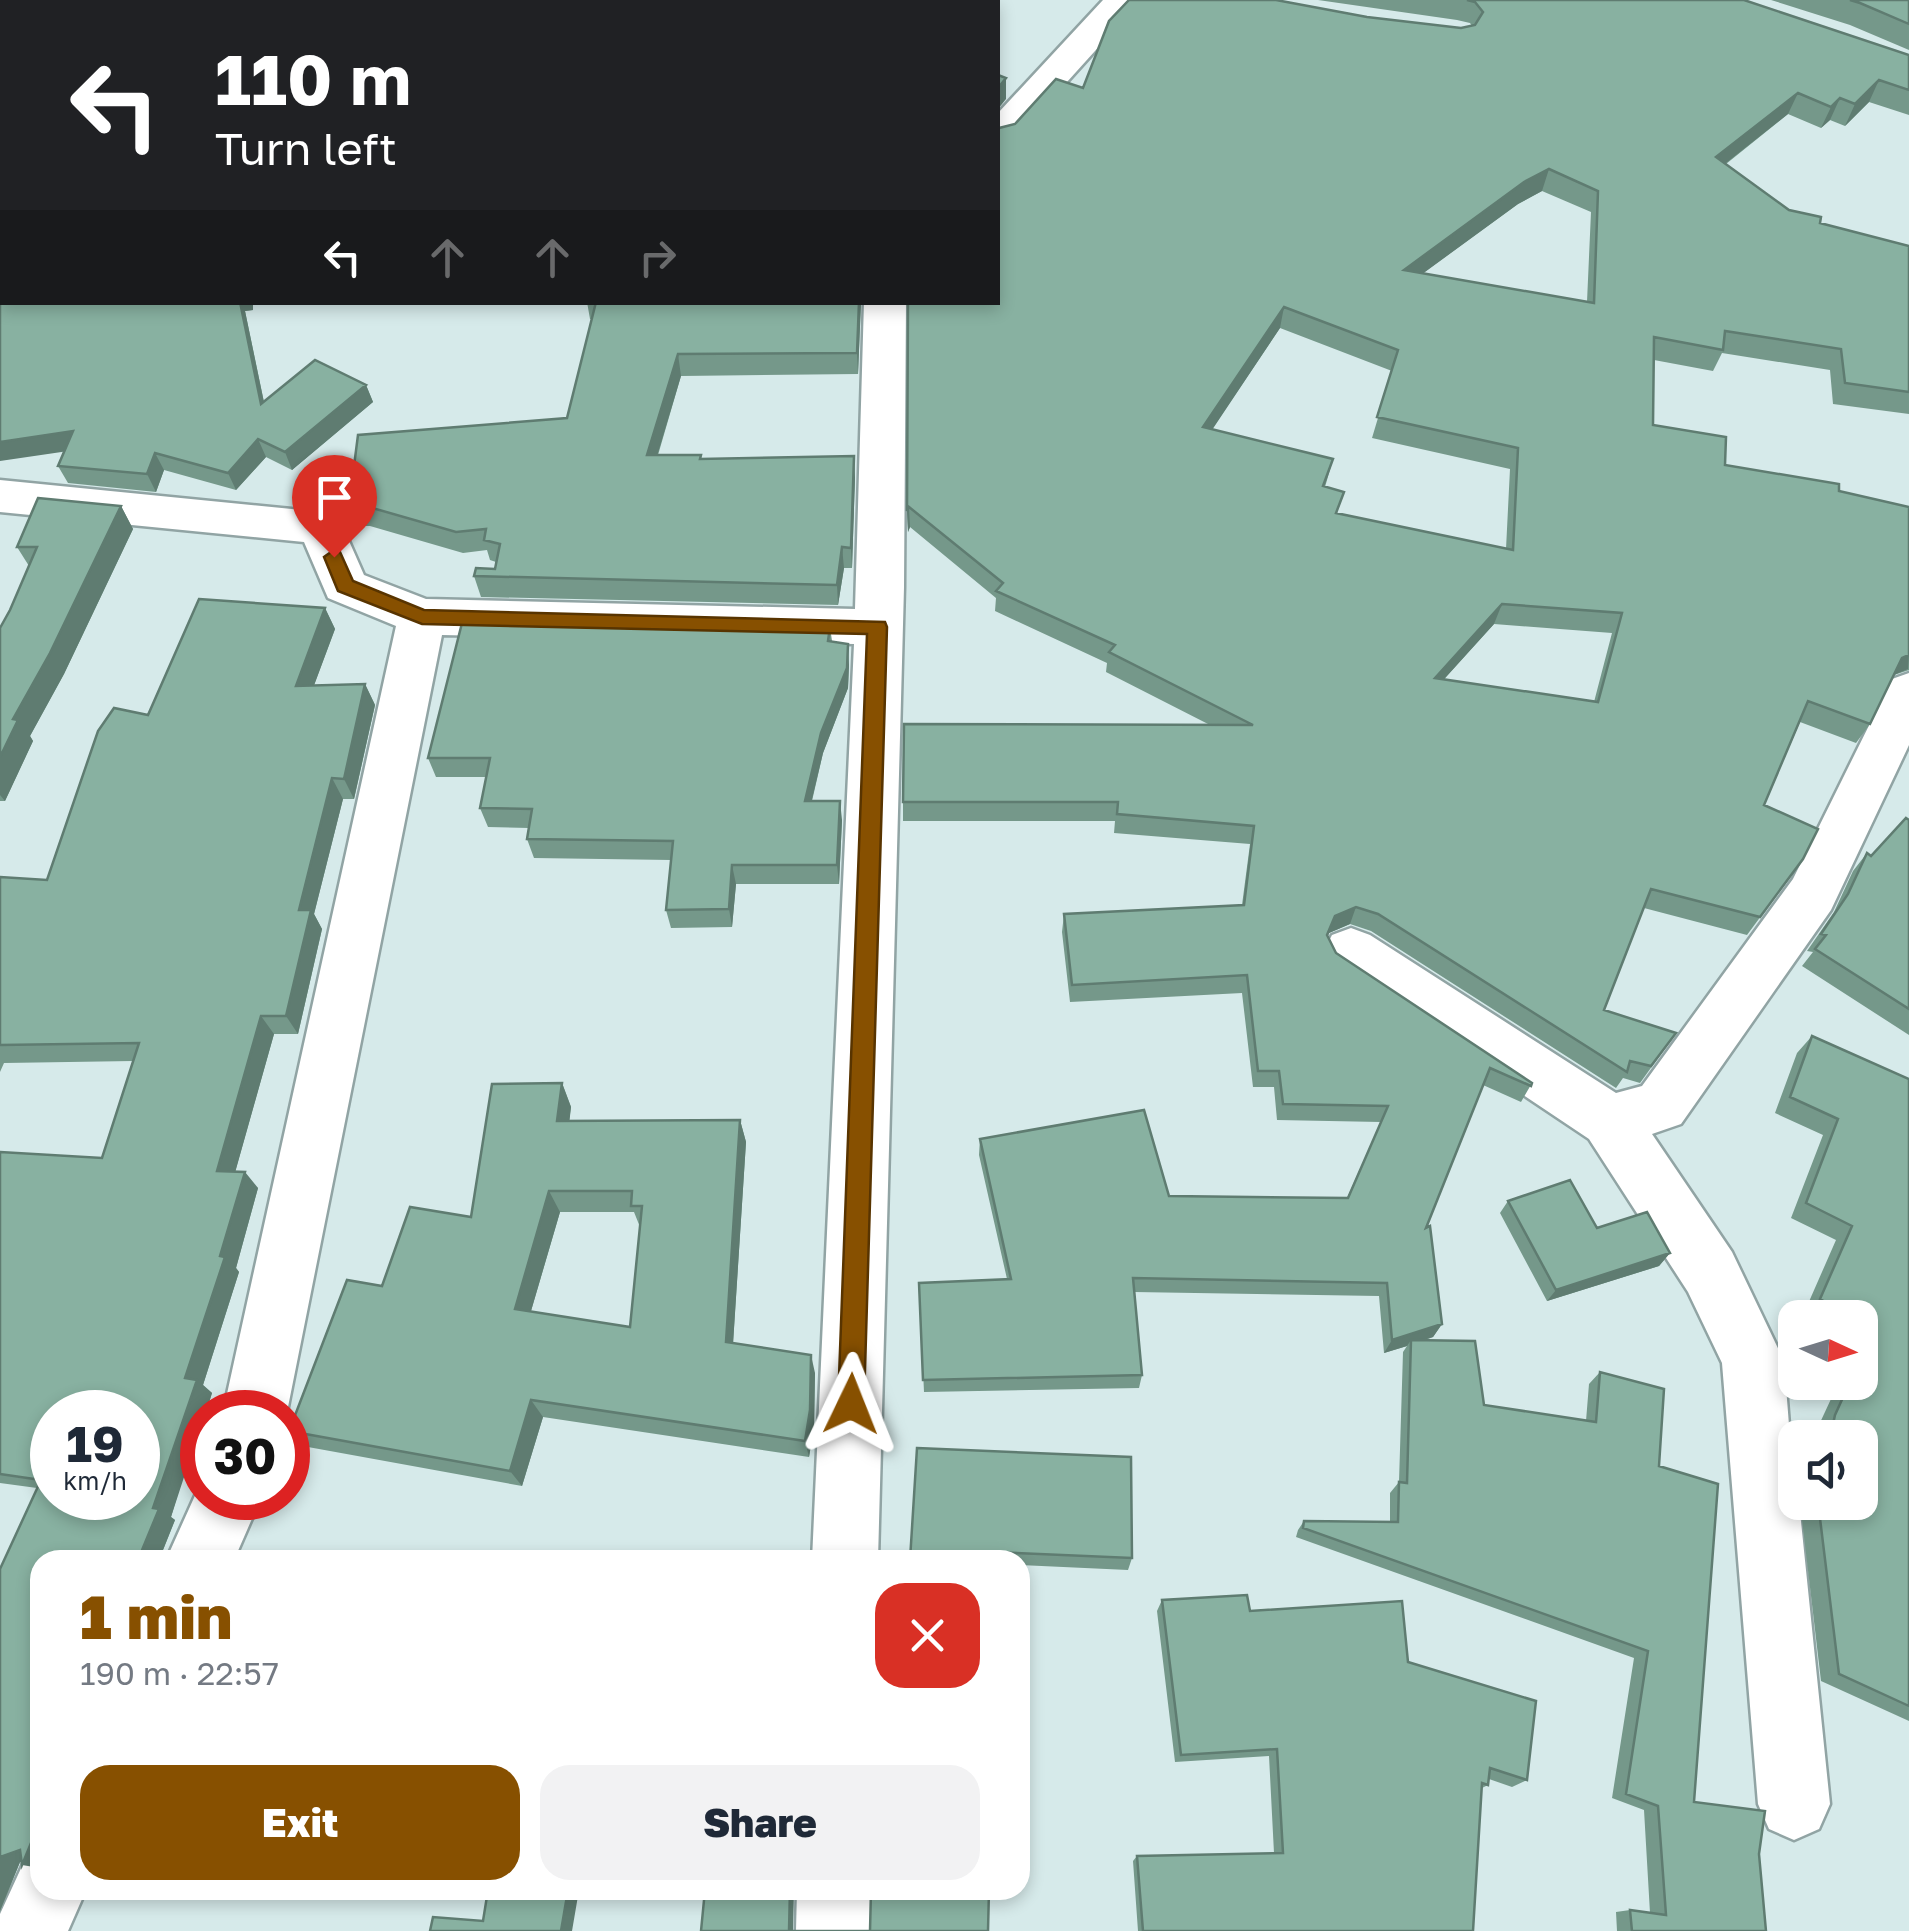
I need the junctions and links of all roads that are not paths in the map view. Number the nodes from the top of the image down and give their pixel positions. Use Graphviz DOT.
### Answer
graph roads {
  1 [pos="1123,0"];
  2 [pos="1000,133"];
  3 [pos="885,305"];
  4 [pos="0,496"];
  5 [pos="422,617"];
  6 [pos="878,627"];
  7 [pos="1909,692"];
  8 [pos="1351,952"];
  9 [pos="1610,1122"];
  10 [pos="260,1390"];
  11 [pos="218,1520"];
  12 [pos="204,1550"];
  13 [pos="846,1550"];
  14 [pos="1794,1804"];
  15 [pos="44,1900"];
  16 [pos="834,1900"];
  17 [pos="30,1931"];
  18 [pos="833,1931"];
  1 -- 2 [label="street"];
  3 -- 6 [label="street"];
  4 -- 5 [label="street"];
  5 -- 6 [label="street"];
  5 -- 10 [label="street"];
  6 -- 13 [label="street"];
  7 -- 9 [label="street"];
  8 -- 9 [label="street"];
  9 -- 14 [label="street"];
  11 -- 12 [label="street"];
  15 -- 17 [label="street"];
  16 -- 18 [label="street"];
}
